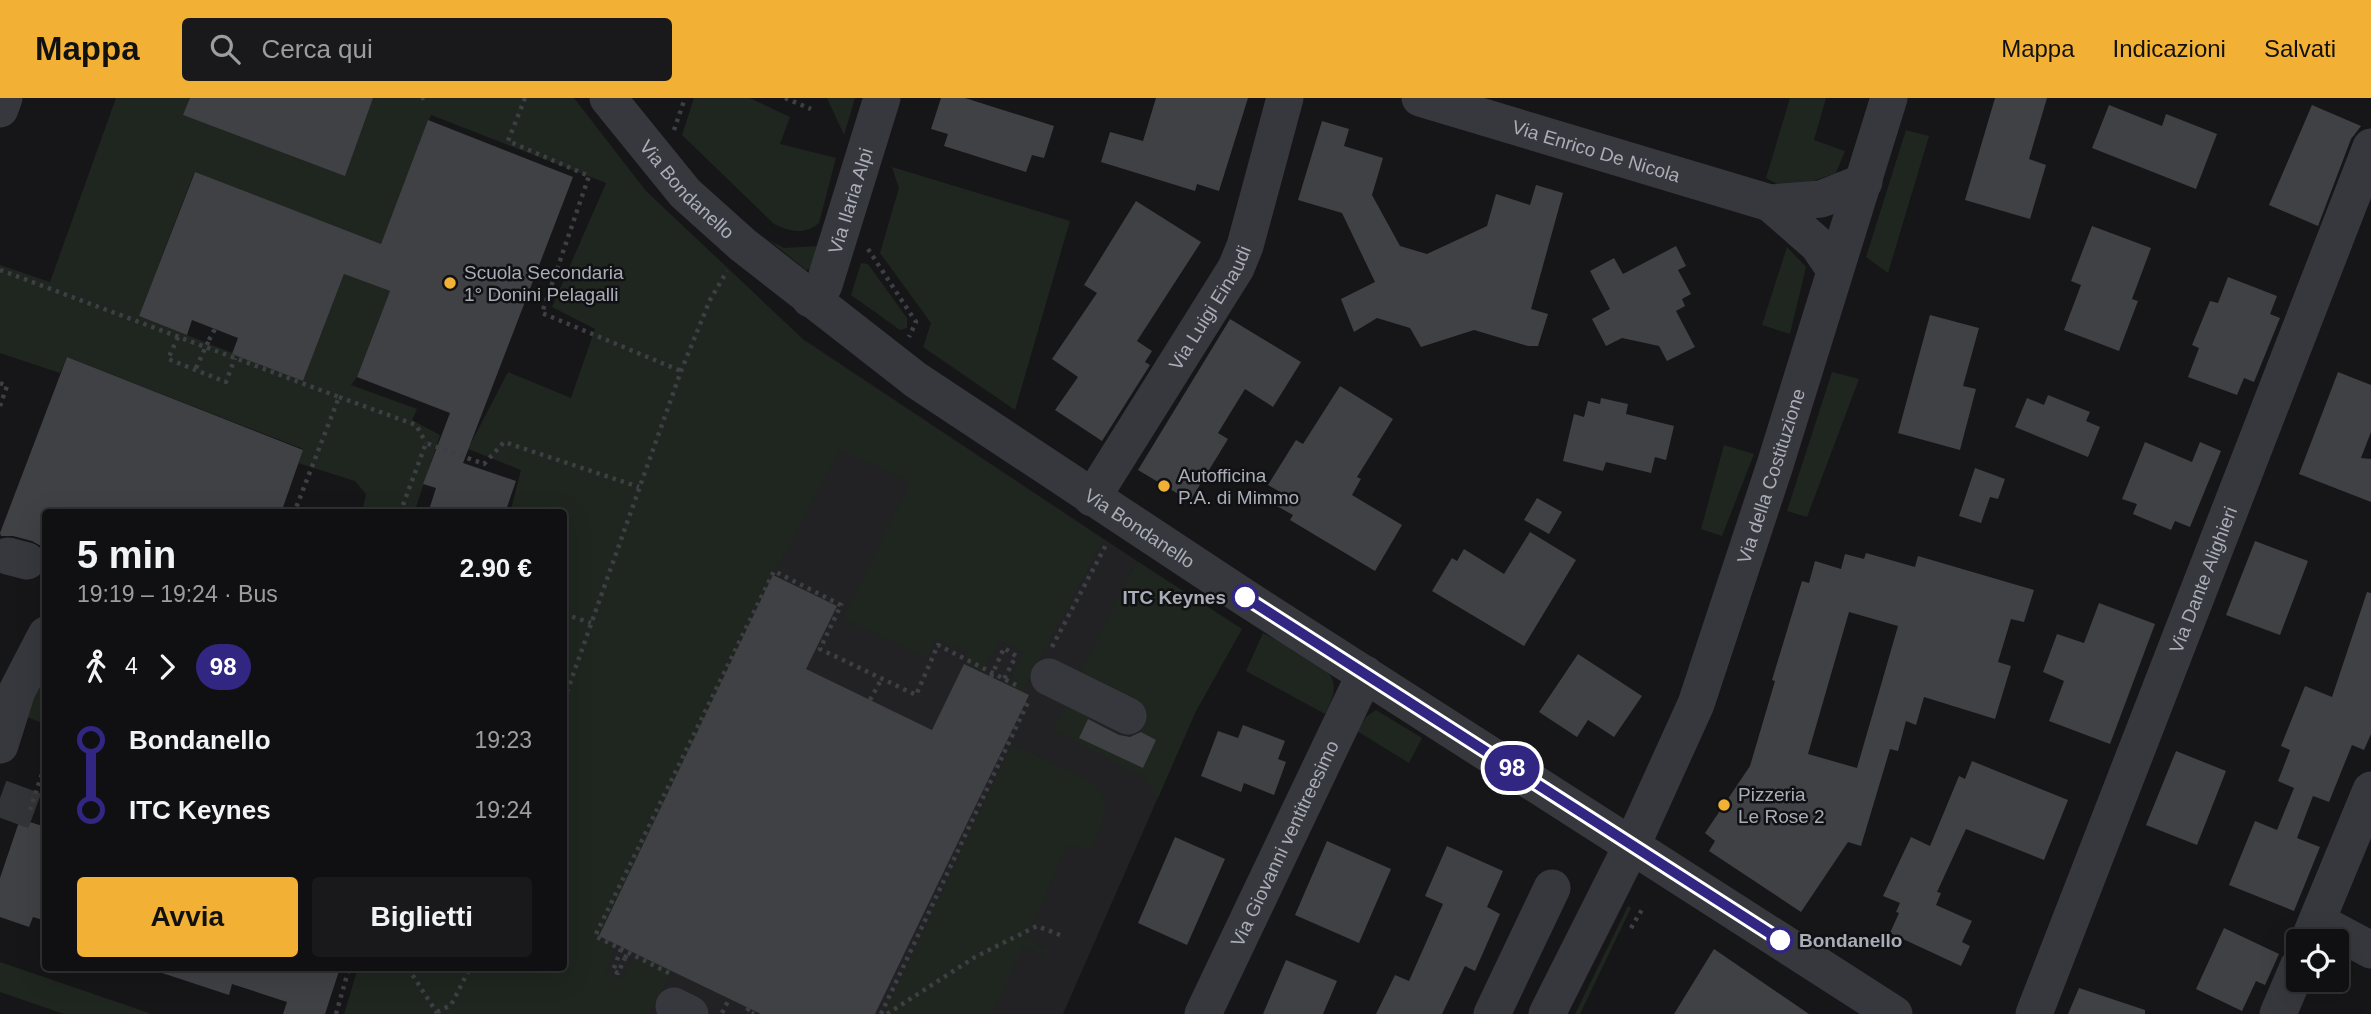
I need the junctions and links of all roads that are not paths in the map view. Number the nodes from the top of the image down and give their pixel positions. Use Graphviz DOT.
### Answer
graph roads {
  1 [pos="4,98"];
  2 [pos="608,98"];
  3 [pos="882,98"];
  4 [pos="1285,98"];
  5 [pos="1420,98"];
  6 [pos="1889,98"];
  7 [pos="0,109"];
  8 [pos="2371,147"];
  9 [pos="1864,182"];
  10 [pos="1770,203"];
  11 [pos="1835,270"];
  12 [pos="810,299"];
  13 [pos="1092,498"];
  14 [pos="42,641"];
  15 [pos="1365,674"];
  16 [pos="1039,677"];
  17 [pos="9,688"];
  18 [pos="1128,716"];
  19 [pos="0,745"];
  20 [pos="2371,790"];
  21 [pos="1632,845"];
  22 [pos="1552,888"];
  23 [pos="2313,929"];
  24 [pos="2349,943"];
  25 [pos="2371,950"];
  26 [pos="2287,992"];
  27 [pos="1203,1014"];
  28 [pos="1492,1014"];
  29 [pos="1547,1014"];
  30 [pos="1894,1014"];
  31 [pos="2034,1014"];
  32 [pos="2278,1014"];
  1 -- 7 [label="street"];
  2 -- 12 [label="street, Via Bondanello"];
  3 -- 12 [label="street, Via Ilaria Alpi"];
  4 -- 13 [label="street, Via Luigi Einaudi"];
  5 -- 10 [label="street, Via Enrico De Nicola"];
  6 -- 9 [label="street, Via della Costituzione"];
  8 -- 31 [label="street, Via Dante Alighieri"];
  9 -- 10 [label="street, Via Enrico De Nicola"];
  9 -- 11 [label="street, Via della Costituzione"];
  10 -- 11 [label="street, Via Enrico De Nicola"];
  11 -- 21 [label="street, Via della Costituzione"];
  12 -- 13 [label="street, Via Bondanello"];
  13 -- 15 [label="street, Via Bondanello"];
  14 -- 17 [label="street"];
  15 -- 21 [label="street, Via Bondanello"];
  15 -- 27 [label="street, Via Giovanni ventitreesimo"];
  16 -- 18 [label="street"];
  17 -- 19 [label="street"];
  20 -- 23 [label="street"];
  21 -- 29 [label="street, Via della Costituzione"];
  21 -- 30 [label="street, Via Bondanello"];
  22 -- 28 [label="street"];
  24 -- 25 [label="street"];
  26 -- 32 [label="street"];
}
